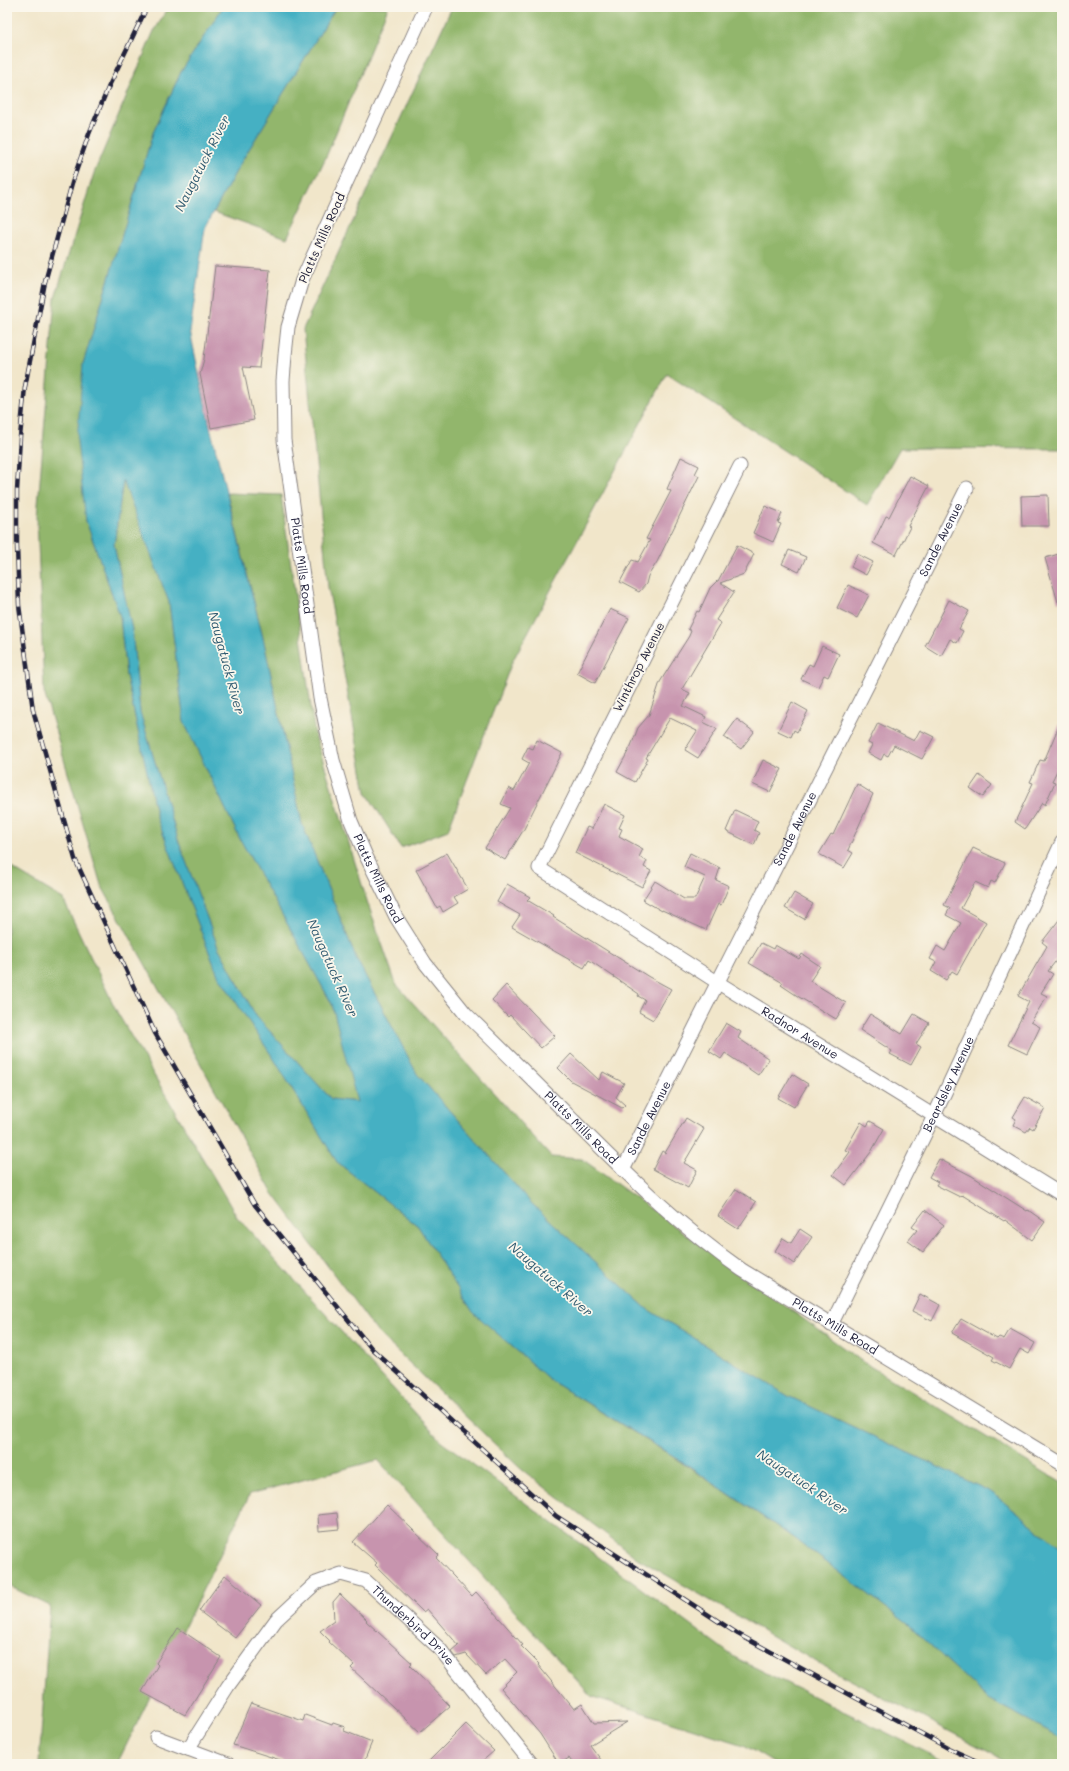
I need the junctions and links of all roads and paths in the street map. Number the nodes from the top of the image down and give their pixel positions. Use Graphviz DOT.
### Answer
graph roads {
  1 [pos="426,7"];
  2 [pos="740,466"];
  3 [pos="967,488"];
  4 [pos="1062,842"];
  5 [pos="539,868"];
  6 [pos="717,982"];
  7 [pos="934,1116"];
  8 [pos="623,1170"];
  9 [pos="1062,1195"];
  10 [pos="831,1325"];
  11 [pos="1062,1464"];
  12 [pos="156,1737"];
  13 [pos="188,1748"];
  14 [pos="228,1764"];
  15 [pos="532,1764"];
  1 -- 8 [label="street, Platts Mills Road"];
  2 -- 5 [label="street, Winthrop Avenue"];
  3 -- 6 [label="street, Sande Avenue"];
  4 -- 7 [label="street, Beardsley Avenue"];
  5 -- 6 [label="street, Radnor Avenue"];
  6 -- 7 [label="street, Radnor Avenue"];
  6 -- 8 [label="street, Sande Avenue"];
  7 -- 9 [label="street, Radnor Avenue"];
  7 -- 10 [label="street, Beardsley Avenue"];
  8 -- 10 [label="street, Platts Mills Road"];
  10 -- 11 [label="street, Platts Mills Road"];
  12 -- 13 [label="street"];
  13 -- 14 [label="street"];
  13 -- 15 [label="street, Thunderbird Drive"];
}
